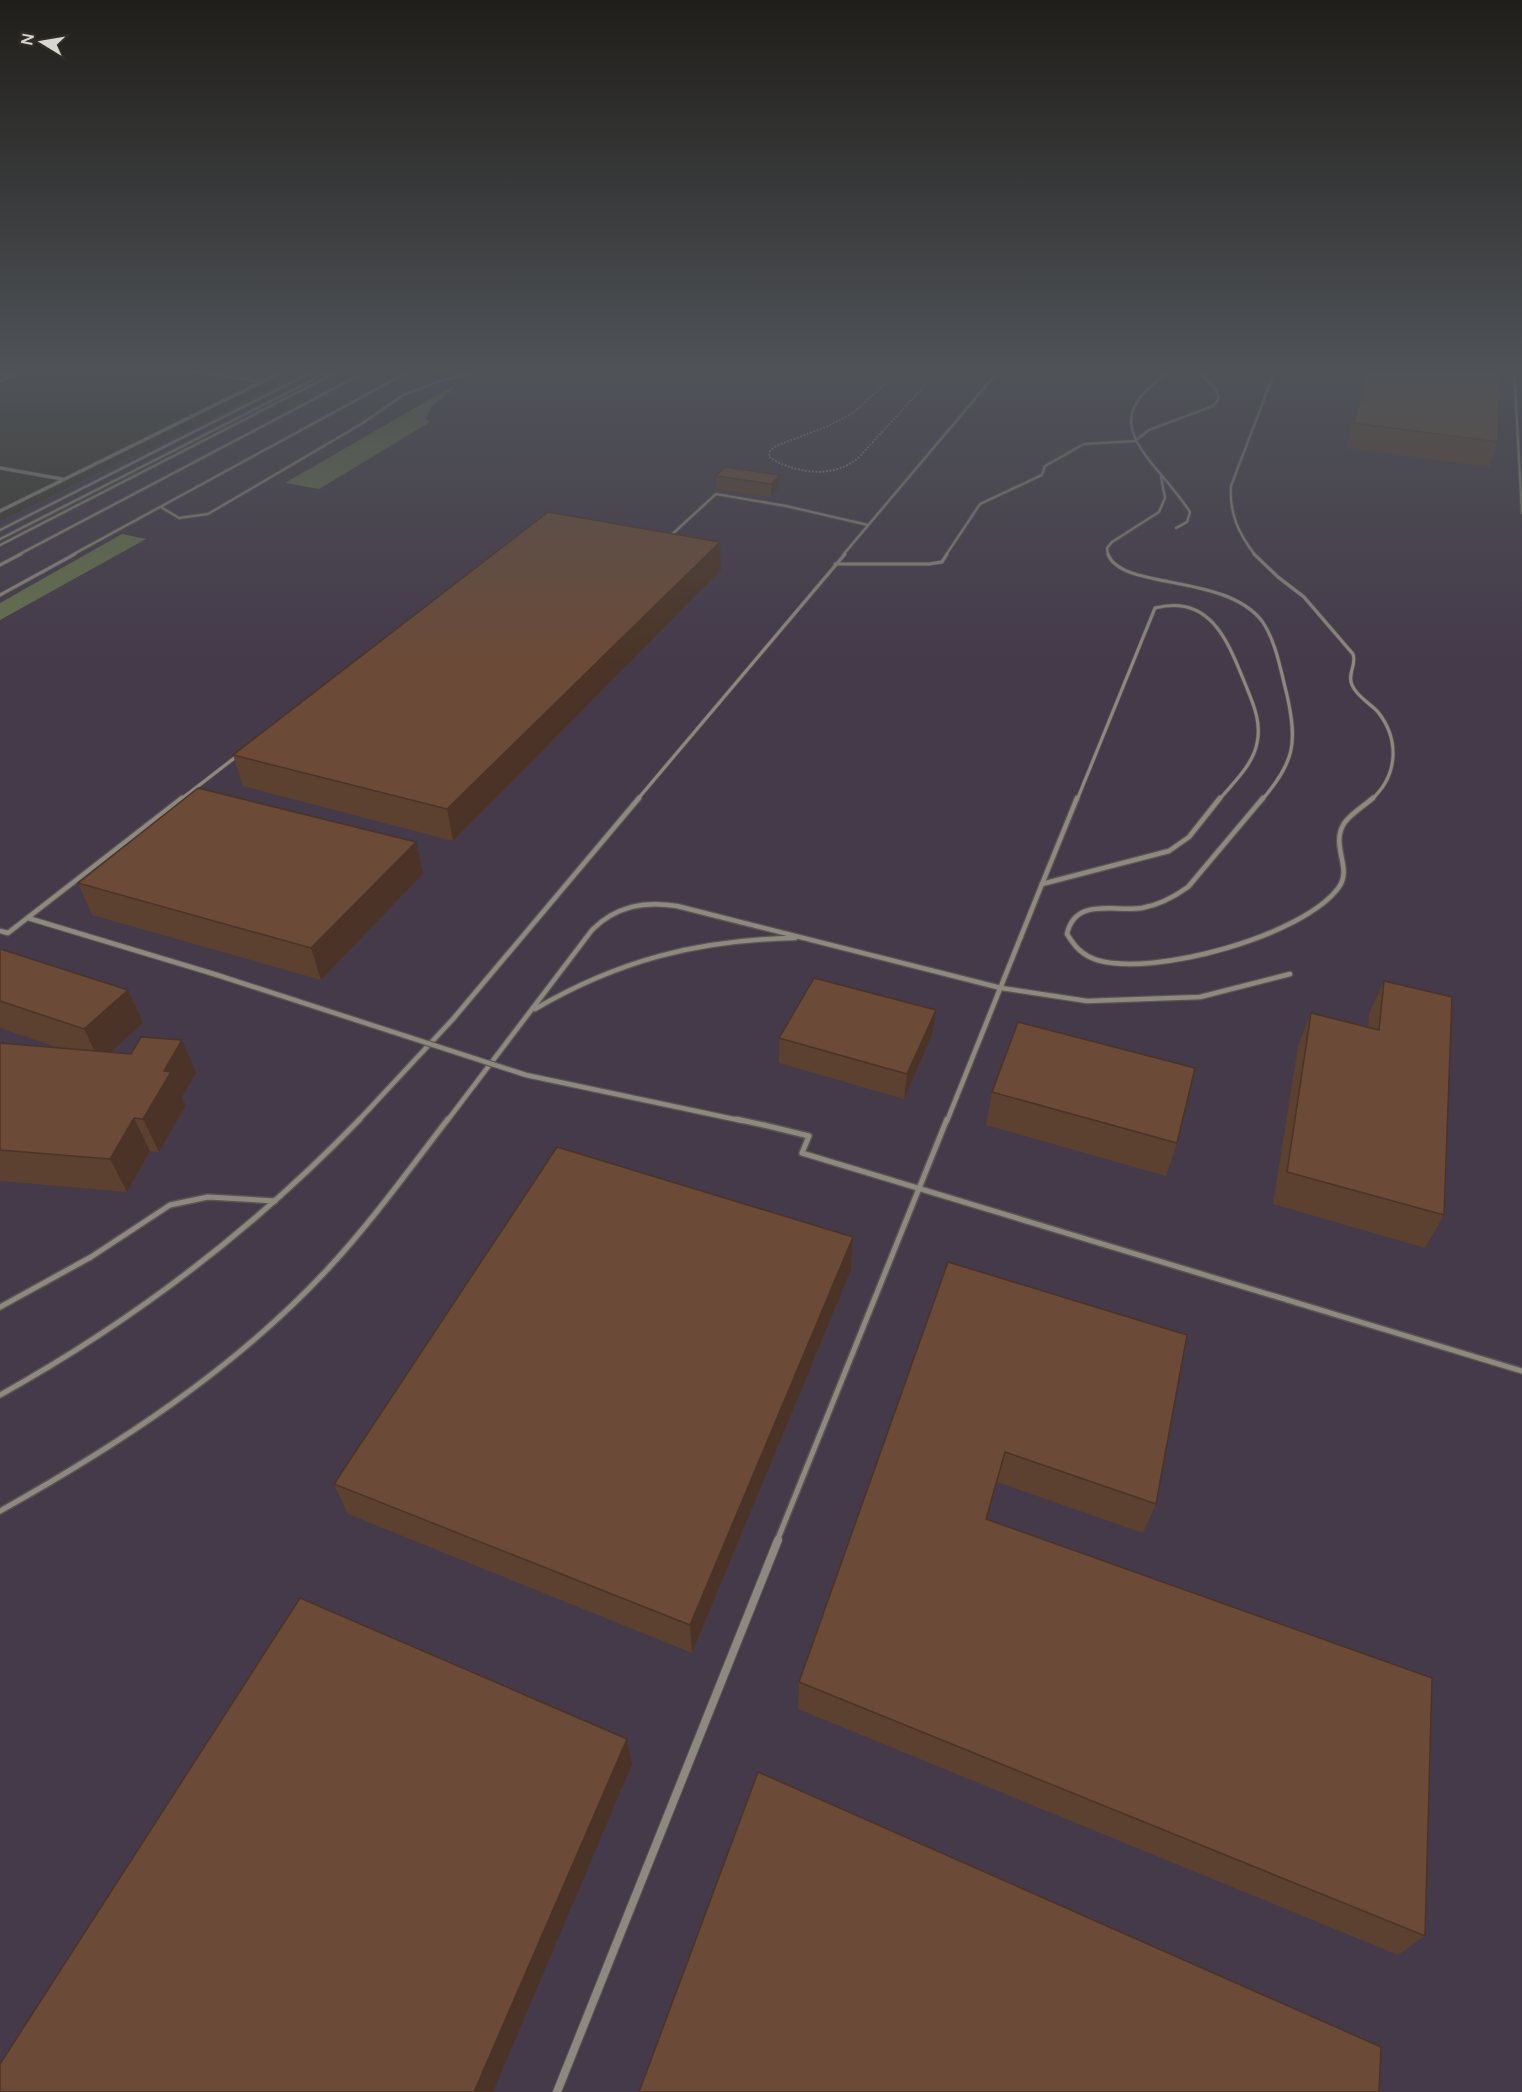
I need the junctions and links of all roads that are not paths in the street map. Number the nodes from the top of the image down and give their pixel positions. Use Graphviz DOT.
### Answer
graph roads {
  1 [pos="92,466"];
  2 [pos="127,466"];
  3 [pos="144,466"];
  4 [pos="155,466"];
  5 [pos="188,466"];
  6 [pos="237,466"];
  7 [pos="290,466"];
  8 [pos="918,466"];
  9 [pos="1046,466"];
  10 [pos="1151,466"];
  11 [pos="1239,466"];
  12 [pos="1519,466"];
  13 [pos="0,468"];
  14 [pos="1161,477"];
  15 [pos="63,480"];
  16 [pos="161,507"];
  17 [pos="0,511"];
  18 [pos="1522,513"];
  19 [pos="868,525"];
  20 [pos="1176,528"];
  21 [pos="0,530"];
  22 [pos="0,539"];
  23 [pos="0,545"];
  24 [pos="660,545"];
  25 [pos="835,564"];
  26 [pos="0,565"];
  27 [pos="0,595"];
  28 [pos="246,750"];
  29 [pos="1042,884"];
  30 [pos="28,918"];
  31 [pos="0,931"];
  32 [pos="804,939"];
  33 [pos="1290,974"];
  34 [pos="1001,988"];
  35 [pos="531,1011"];
  36 [pos="918,1188"];
  37 [pos="275,1201"];
  38 [pos="0,1307"];
  39 [pos="1522,1371"];
  40 [pos="0,1395"];
  41 [pos="0,1511"];
  42 [pos="557,2092"];
  1 -- 15 [label="street"];
  2 -- 21 [label="lane"];
  3 -- 22 [label="lane"];
  4 -- 23 [label="lane"];
  5 -- 26 [label="lane"];
  6 -- 16 [label="lane"];
  7 -- 16 [label="lane"];
  8 -- 19 [label="lane"];
  9 -- 25 [label="lane"];
  10 -- 14 [label="lane"];
  11 -- 14 [label="lane"];
  12 -- 18 [label="lane"];
  13 -- 15 [label="street"];
  14 -- 20 [label="lane"];
  15 -- 17 [label="street"];
  16 -- 27 [label="lane"];
  19 -- 24 [label="lane"];
  19 -- 25 [label="lane"];
  25 -- 37 [label="lane"];
  28 -- 30 [label="lane"];
  29 -- 29 [label="lane"];
  29 -- 34 [label="lane"];
  30 -- 31 [label="lane"];
  30 -- 36 [label="lane, bridge"];
  32 -- 34 [label="lane"];
  32 -- 35 [label="lane"];
  32 -- 35 [label="lane"];
  33 -- 34 [label="lane"];
  34 -- 36 [label="lane"];
  35 -- 41 [label="lane"];
  36 -- 39 [label="lane"];
  36 -- 42 [label="lane"];
  37 -- 38 [label="lane"];
  37 -- 40 [label="lane"];
}
